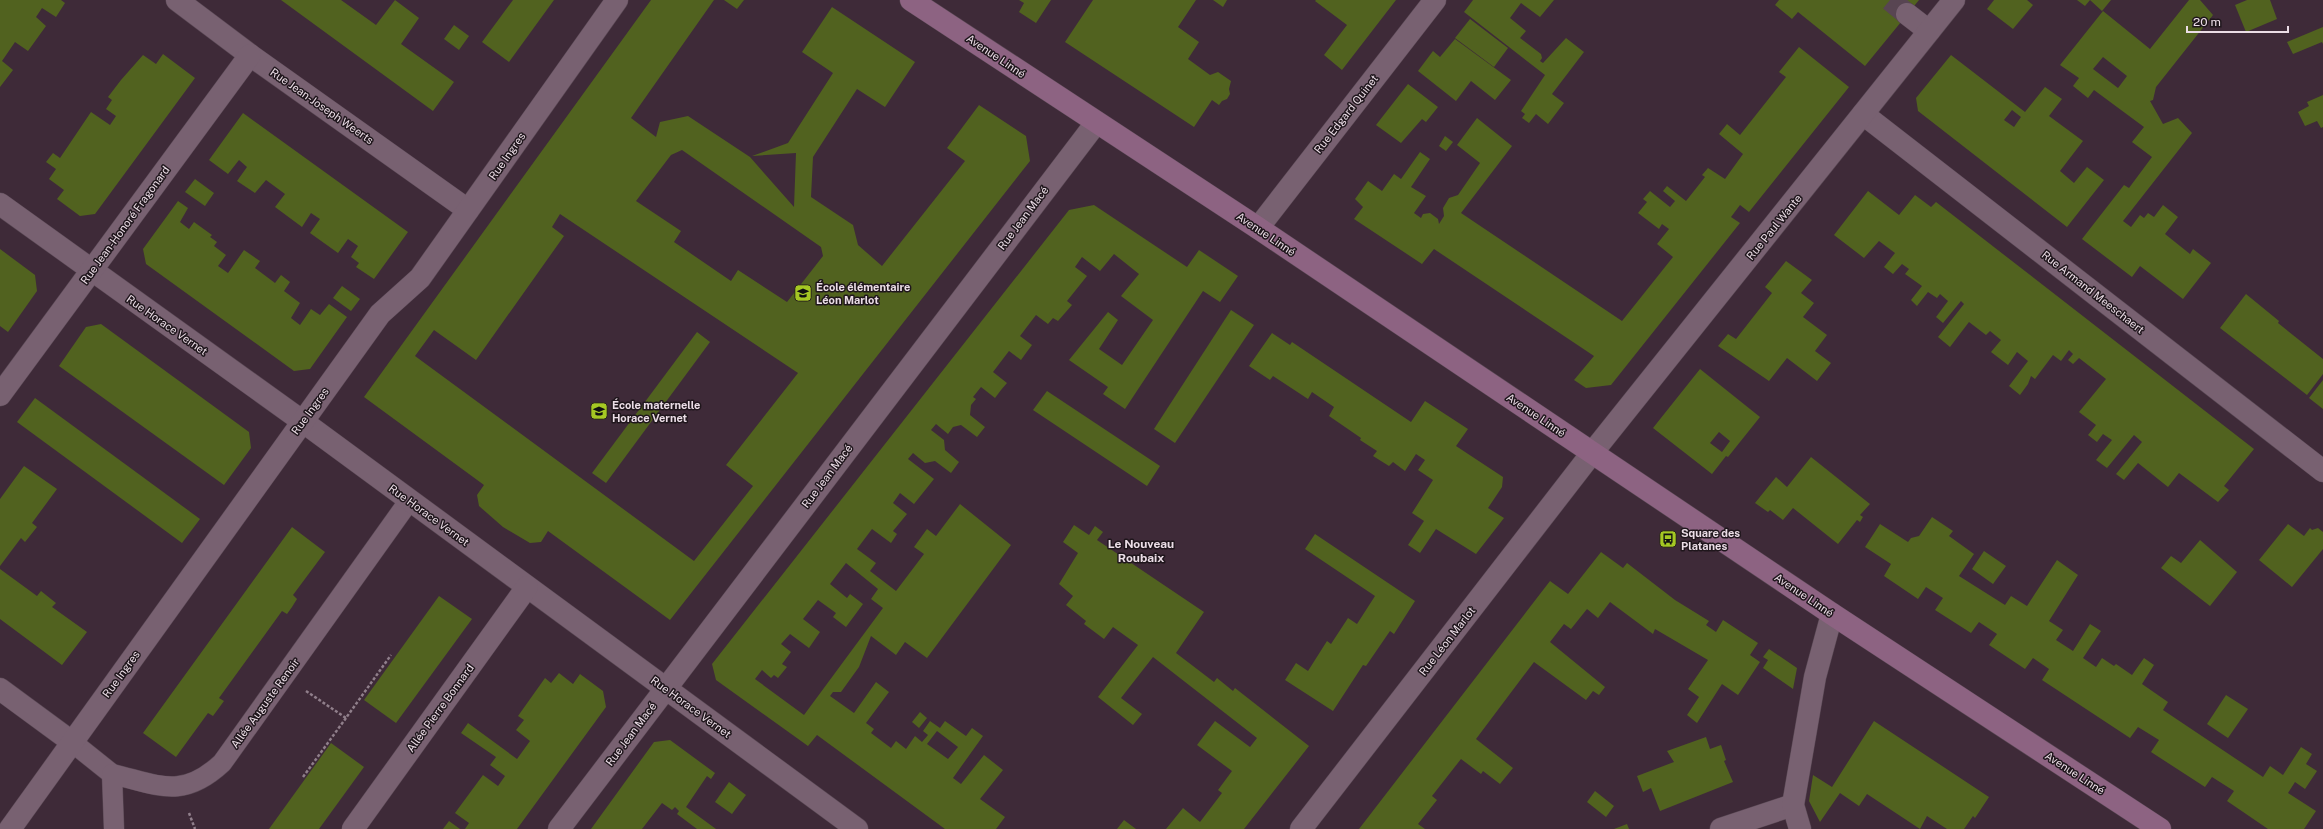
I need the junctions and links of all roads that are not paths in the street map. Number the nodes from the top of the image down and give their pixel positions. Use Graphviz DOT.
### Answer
graph roads {
  1 [pos="177,0"];
  2 [pos="617,0"];
  3 [pos="911,0"];
  4 [pos="1435,0"];
  5 [pos="1954,0"];
  6 [pos="1908,14"];
  7 [pos="1929,31"];
  8 [pos="250,55"];
  9 [pos="1863,114"];
  10 [pos="1096,123"];
  11 [pos="0,204"];
  12 [pos="468,210"];
  13 [pos="1258,228"];
  14 [pos="92,271"];
  15 [pos="0,395"];
  16 [pos="302,421"];
  17 [pos="1592,453"];
  18 [pos="2323,471"];
  19 [pos="409,501"];
  20 [pos="527,587"];
  21 [pos="1832,614"];
  22 [pos="666,688"];
  23 [pos="0,689"];
  24 [pos="72,742"];
  25 [pos="112,774"];
  26 [pos="1793,805"];
  27 [pos="10,829"];
  28 [pos="114,829"];
  29 [pos="353,829"];
  30 [pos="559,829"];
  31 [pos="857,829"];
  32 [pos="1301,829"];
  33 [pos="1721,829"];
  34 [pos="1800,829"];
  35 [pos="2160,829"];
  1 -- 8 [label="street, Rue Jean-Joseph Weerts"];
  2 -- 12 [label="street, Rue Ingres"];
  3 -- 10 [label="street, Avenue Linné"];
  4 -- 13 [label="street, Rue Edgard Quinet"];
  5 -- 7 [label="street, Rue Paul Wante"];
  6 -- 7 [label="street"];
  7 -- 9 [label="street, Rue Paul Wante"];
  8 -- 12 [label="street, Rue Jean-Joseph Weerts"];
  8 -- 14 [label="street, Rue Jean-Honoré Fragonard"];
  9 -- 17 [label="street, Rue Paul Wante"];
  9 -- 18 [label="street, Rue Armand Meeschaert"];
  10 -- 13 [label="street, Avenue Linné"];
  10 -- 22 [label="street, Rue Jean Macé"];
  11 -- 14 [label="street, Rue Horace Vernet"];
  12 -- 16 [label="street, Rue Ingres"];
  13 -- 17 [label="street, Avenue Linné"];
  14 -- 15 [label="street, Rue Jean-Honoré Fragonard"];
  14 -- 16 [label="street, Rue Horace Vernet"];
  16 -- 19 [label="street, Rue Horace Vernet"];
  16 -- 24 [label="street, Rue Ingres"];
  17 -- 21 [label="street, Avenue Linné"];
  17 -- 32 [label="street, Rue Léon Marlot"];
  19 -- 20 [label="street, Rue Horace Vernet"];
  19 -- 25 [label="lane, Allée Auguste Renoir"];
  20 -- 22 [label="street, Rue Horace Vernet"];
  20 -- 29 [label="street, Allée Pierre Bonnard"];
  21 -- 26 [label="street"];
  21 -- 35 [label="street, Avenue Linné"];
  22 -- 30 [label="street, Rue Jean Macé"];
  22 -- 31 [label="street, Rue Horace Vernet"];
  23 -- 24 [label="street"];
  24 -- 25 [label="lane"];
  24 -- 27 [label="street, Rue Ingres"];
  25 -- 28 [label="lane"];
  26 -- 33 [label="street"];
  26 -- 34 [label="street"];
}
